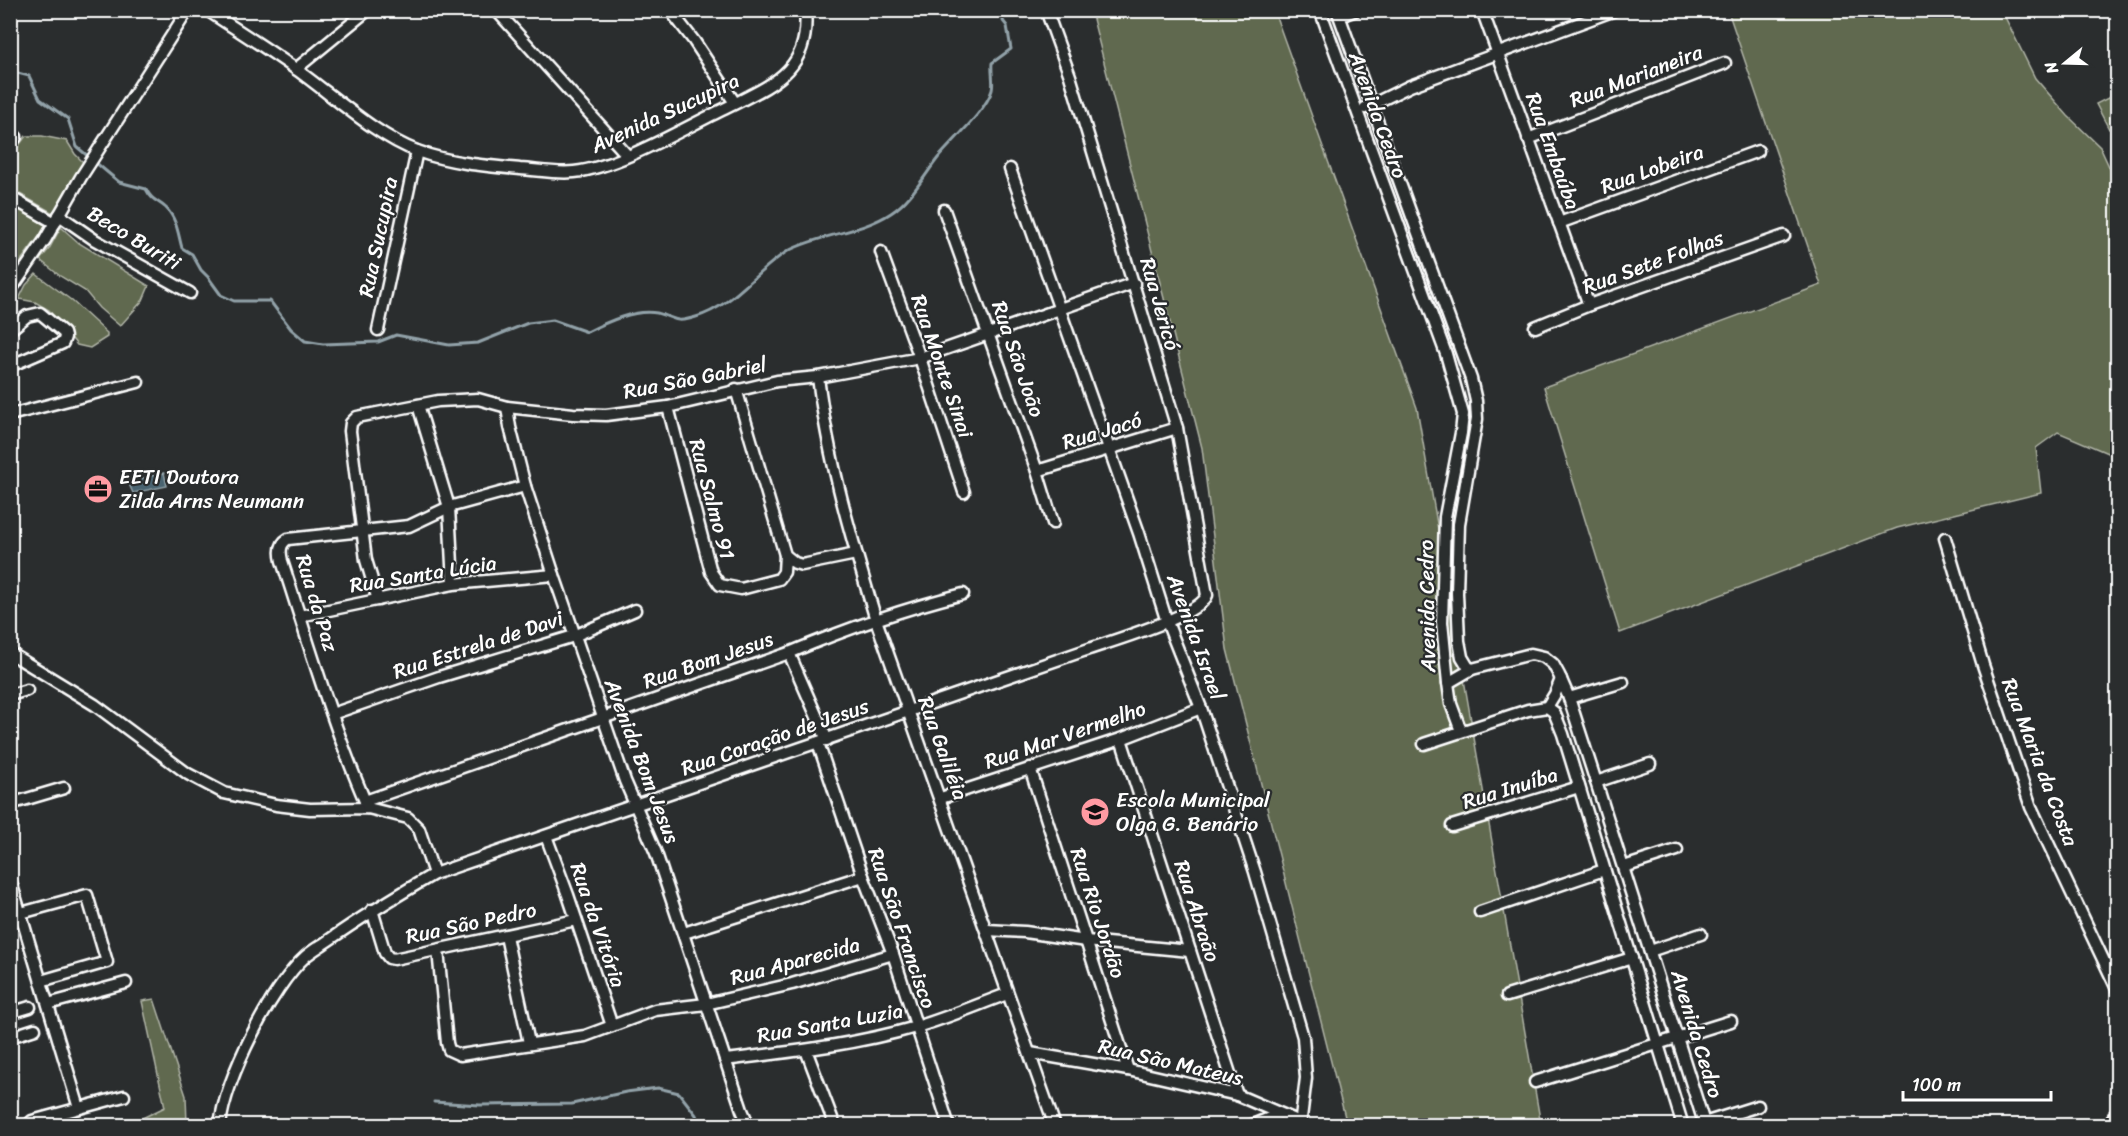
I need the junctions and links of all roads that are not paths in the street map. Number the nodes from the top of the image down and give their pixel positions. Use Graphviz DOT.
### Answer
graph roads {
  1 [pos="188,10"];
  2 [pos="207,10"];
  3 [pos="368,10"];
  4 [pos="496,10"];
  5 [pos="670,10"];
  6 [pos="805,10"];
  7 [pos="1046,10"];
  8 [pos="1320,10"];
  9 [pos="1356,10"];
  10 [pos="1482,10"];
  11 [pos="1616,10"];
  12 [pos="1339,13"];
  13 [pos="1497,55"];
  14 [pos="1725,63"];
  15 [pos="297,69"];
  16 [pos="735,103"];
  17 [pos="1371,105"];
  18 [pos="1356,111"];
  19 [pos="1528,139"];
  20 [pos="417,151"];
  21 [pos="1758,152"];
  22 [pos="627,155"];
  23 [pos="1010,169"];
  24 [pos="10,196"];
  25 [pos="944,210"];
  26 [pos="57,219"];
  27 [pos="1559,222"];
  28 [pos="1784,236"];
  29 [pos="881,252"];
  30 [pos="1134,283"];
  31 [pos="10,291"];
  32 [pos="190,293"];
  33 [pos="1443,303"];
  34 [pos="1589,305"];
  35 [pos="1428,308"];
  36 [pos="1059,309"];
  37 [pos="1535,327"];
  38 [pos="10,330"];
  39 [pos="378,330"];
  40 [pos="988,333"];
  41 [pos="920,358"];
  42 [pos="10,366"];
  43 [pos="818,377"];
  44 [pos="138,382"];
  45 [pos="736,389"];
  46 [pos="418,405"];
  47 [pos="507,407"];
  48 [pos="668,407"];
  49 [pos="10,415"];
  50 [pos="1178,429"];
  51 [pos="1109,449"];
  52 [pos="1037,471"];
  53 [pos="525,486"];
  54 [pos="964,492"];
  55 [pos="1449,497"];
  56 [pos="1463,501"];
  57 [pos="449,507"];
  58 [pos="1053,523"];
  59 [pos="362,531"];
  60 [pos="1945,538"];
  61 [pos="856,554"];
  62 [pos="785,555"];
  63 [pos="554,575"];
  64 [pos="453,584"];
  65 [pos="963,594"];
  66 [pos="378,600"];
  67 [pos="1194,608"];
  68 [pos="635,610"];
  69 [pos="300,616"];
  70 [pos="876,620"];
  71 [pos="1167,622"];
  72 [pos="574,636"];
  73 [pos="10,653"];
  74 [pos="789,653"];
  75 [pos="1472,669"];
  76 [pos="1561,679"];
  77 [pos="1623,682"];
  78 [pos="1448,683"];
  79 [pos="27,690"];
  80 [pos="10,695"];
  81 [pos="1569,698"];
  82 [pos="1547,707"];
  83 [pos="1201,708"];
  84 [pos="909,711"];
  85 [pos="332,714"];
  86 [pos="602,717"];
  87 [pos="1461,731"];
  88 [pos="1121,739"];
  89 [pos="822,742"];
  90 [pos="1424,744"];
  91 [pos="1650,764"];
  92 [pos="1030,768"];
  93 [pos="1596,782"];
  94 [pos="1579,787"];
  95 [pos="63,788"];
  96 [pos="941,798"];
  97 [pos="10,804"];
  98 [pos="366,804"];
  99 [pos="637,806"];
  100 [pos="1452,826"];
  101 [pos="546,836"];
  102 [pos="1677,850"];
  103 [pos="1624,867"];
  104 [pos="1604,870"];
  105 [pos="434,874"];
  106 [pos="863,876"];
  107 [pos="10,879"];
  108 [pos="372,910"];
  109 [pos="1480,912"];
  110 [pos="21,913"];
  111 [pos="576,920"];
  112 [pos="987,930"];
  113 [pos="684,933"];
  114 [pos="1701,934"];
  115 [pos="506,936"];
  116 [pos="1086,942"];
  117 [pos="438,950"];
  118 [pos="1190,951"];
  119 [pos="1650,951"];
  120 [pos="893,954"];
  121 [pos="1632,958"];
  122 [pos="41,981"];
  123 [pos="126,983"];
  124 [pos="2118,991"];
  125 [pos="1007,994"];
  126 [pos="1507,996"];
  127 [pos="48,1004"];
  128 [pos="706,1004"];
  129 [pos="30,1007"];
  130 [pos="10,1013"];
  131 [pos="1731,1021"];
  132 [pos="612,1026"];
  133 [pos="916,1027"];
  134 [pos="35,1029"];
  135 [pos="10,1037"];
  136 [pos="1678,1037"];
  137 [pos="529,1043"];
  138 [pos="1659,1043"];
  139 [pos="807,1050"];
  140 [pos="1030,1053"];
  141 [pos="725,1060"];
  142 [pos="1128,1070"];
  143 [pos="1535,1082"];
  144 [pos="1237,1095"];
  145 [pos="124,1096"];
  146 [pos="1758,1106"];
  147 [pos="79,1108"];
  148 [pos="1279,1114"];
  149 [pos="2118,1114"];
  150 [pos="1300,1124"];
  151 [pos="1704,1124"];
  152 [pos="27,1125"];
  153 [pos="220,1125"];
  154 [pos="749,1125"];
  155 [pos="834,1125"];
  156 [pos="950,1125"];
  157 [pos="1055,1125"];
  158 [pos="1250,1125"];
  159 [pos="1683,1125"];
  160 [pos="2112,1125"];
  1 -- 26 [label="street"];
  2 -- 15 [label="street, Avenida Sucupira"];
  3 -- 15 [label="street"];
  4 -- 22 [label="street"];
  5 -- 16 [label="street"];
  6 -- 16 [label="street, Avenida Sucupira"];
  7 -- 30 [label="street, Rua Jericó"];
  8 -- 18 [label="street, Avenida Cedro"];
  9 -- 12 [label="street"];
  10 -- 13 [label="street, Rua Embaúba"];
  11 -- 13 [label="street"];
  12 -- 17 [label="street, Avenida Cedro"];
  13 -- 17 [label="street"];
  13 -- 19 [label="street, Rua Embaúba"];
  14 -- 19 [label="street, Rua Marianeira"];
  15 -- 20 [label="street, Avenida Sucupira"];
  16 -- 22 [label="street, Avenida Sucupira"];
  17 -- 18 [label="street"];
  17 -- 33 [label="street, Avenida Cedro"];
  18 -- 35 [label="street, Avenida Cedro"];
  19 -- 27 [label="street, Rua Embaúba"];
  20 -- 22 [label="street, Avenida Sucupira"];
  20 -- 39 [label="street, Rua Sucupira"];
  21 -- 27 [label="street, Rua Lobeira"];
  23 -- 36 [label="street, Avenida Israel"];
  24 -- 26 [label="street, Beco Buriti"];
  25 -- 40 [label="street, Rua São João"];
  26 -- 31 [label="street"];
  26 -- 32 [label="street, Beco Buriti"];
  27 -- 34 [label="street, Rua Embaúba"];
  28 -- 34 [label="street, Rua Sete Folhas"];
  29 -- 41 [label="street, Rua Monte Sinai"];
  30 -- 36 [label="street, Rua São Gabriel"];
  30 -- 50 [label="street, Rua Jericó"];
  33 -- 35 [label="street"];
  33 -- 56 [label="street, Avenida Cedro"];
  34 -- 37 [label="street, Rua Sete Folhas"];
  35 -- 55 [label="street, Avenida Cedro"];
  36 -- 40 [label="street, Rua São Gabriel"];
  36 -- 51 [label="street, Avenida Israel"];
  38 -- 42 [label="street"];
  40 -- 41 [label="street, Rua São Gabriel"];
  40 -- 52 [label="street, Rua São João"];
  41 -- 43 [label="street, Rua São Gabriel"];
  41 -- 54 [label="street, Rua Monte Sinai"];
  43 -- 45 [label="street, Rua São Gabriel"];
  43 -- 61 [label="street, Rua Galiléia"];
  44 -- 49 [label="street"];
  45 -- 48 [label="street, Rua São Gabriel"];
  45 -- 62 [label="street"];
  46 -- 47 [label="street, Rua São Gabriel"];
  46 -- 57 [label="street"];
  46 -- 59 [label="street, Rua São Gabriel"];
  47 -- 48 [label="street, Rua São Gabriel"];
  47 -- 53 [label="street, Avenida Bom Jesus"];
  48 -- 62 [label="street, Rua Salmo 91"];
  50 -- 51 [label="street, Rua Jacó"];
  50 -- 67 [label="street, Rua Jericó"];
  51 -- 52 [label="street, Rua Jacó"];
  51 -- 71 [label="street, Avenida Israel"];
  52 -- 58 [label="street, Rua São João"];
  53 -- 57 [label="street, Rua da Paz"];
  53 -- 63 [label="street, Avenida Bom Jesus"];
  55 -- 56 [label="street"];
  55 -- 78 [label="street, Avenida Cedro"];
  56 -- 75 [label="street, Avenida Cedro"];
  57 -- 59 [label="street, Rua da Paz"];
  57 -- 64 [label="street"];
  59 -- 66 [label="street"];
  59 -- 69 [label="street, Rua da Paz"];
  60 -- 124 [label="street, Rua Maria da Costa"];
  61 -- 62 [label="street"];
  61 -- 70 [label="street, Rua Galiléia"];
  63 -- 64 [label="street, Rua Santa Lúcia"];
  63 -- 72 [label="street, Avenida Bom Jesus"];
  64 -- 66 [label="street, Rua Santa Lúcia"];
  65 -- 70 [label="street, Rua Bom Jesus"];
  66 -- 69 [label="street, Rua Santa Lúcia"];
  67 -- 71 [label="street, Rua Coração de Jesus"];
  68 -- 72 [label="street, Rua Estrela de Davi"];
  69 -- 85 [label="street, Rua da Paz"];
  70 -- 74 [label="street, Rua Bom Jesus"];
  70 -- 84 [label="street, Rua Galiléia"];
  71 -- 83 [label="street, Avenida Israel"];
  71 -- 84 [label="street, Rua Coração de Jesus"];
  72 -- 85 [label="street, Rua Estrela de Davi"];
  72 -- 86 [label="street, Avenida Bom Jesus"];
  73 -- 98 [label="street"];
  74 -- 86 [label="street, Rua Bom Jesus"];
  74 -- 89 [label="street, Rua São Francisco"];
  75 -- 76 [label="street, Avenida Cedro"];
  75 -- 78 [label="street"];
  76 -- 81 [label="street, Avenida Cedro"];
  76 -- 82 [label="street"];
  77 -- 81 [label="street"];
  78 -- 87 [label="street, Avenida Cedro"];
  79 -- 80 [label="street"];
  81 -- 93 [label="street, Avenida Cedro"];
  82 -- 87 [label="street"];
  82 -- 94 [label="street, Avenida Cedro"];
  83 -- 88 [label="street, Rua Mar Vermelho"];
  83 -- 150 [label="street, Avenida Israel"];
  84 -- 89 [label="street, Rua Coração de Jesus"];
  84 -- 96 [label="street, Rua Galiléia"];
  85 -- 98 [label="street, Rua da Paz"];
  86 -- 98 [label="street, Rua Bom Jesus"];
  86 -- 99 [label="street, Avenida Bom Jesus"];
  87 -- 90 [label="street"];
  88 -- 92 [label="street, Rua Mar Vermelho"];
  88 -- 118 [label="street, Rua Abraão"];
  89 -- 99 [label="street, Rua Coração de Jesus"];
  89 -- 106 [label="street, Rua São Francisco"];
  91 -- 93 [label="street"];
  92 -- 96 [label="street, Rua Mar Vermelho"];
  92 -- 116 [label="street, Rua Rio Jordão"];
  93 -- 103 [label="street, Avenida Cedro"];
  94 -- 100 [label="street, Rua Inuíba"];
  94 -- 104 [label="street, Avenida Cedro"];
  95 -- 97 [label="street"];
  96 -- 112 [label="street, Rua Galiléia"];
  98 -- 105 [label="street"];
  99 -- 101 [label="street, Rua Coração de Jesus"];
  99 -- 113 [label="street, Avenida Bom Jesus"];
  101 -- 105 [label="street, Rua Coração de Jesus"];
  101 -- 111 [label="street, Rua da Vitória"];
  102 -- 103 [label="street"];
  103 -- 119 [label="street, Avenida Cedro"];
  104 -- 109 [label="street"];
  104 -- 121 [label="street, Avenida Cedro"];
  105 -- 108 [label="street, Rua Coração de Jesus"];
  106 -- 113 [label="street"];
  106 -- 120 [label="street, Rua São Francisco"];
  107 -- 110 [label="street"];
  108 -- 117 [label="street, Rua São Pedro"];
  108 -- 153 [label="street, Rua Coração de Jesus"];
  110 -- 122 [label="street"];
  110 -- 122 [label="street"];
  111 -- 115 [label="street, Rua São Pedro"];
  111 -- 132 [label="street, Rua da Vitória"];
  112 -- 116 [label="street"];
  112 -- 125 [label="street, Rua Galiléia"];
  113 -- 128 [label="street, Avenida Bom Jesus"];
  114 -- 119 [label="street"];
  115 -- 117 [label="street, Rua São Pedro"];
  115 -- 137 [label="street"];
  116 -- 118 [label="street"];
  116 -- 142 [label="street, Rua Rio Jordão"];
  117 -- 137 [label="street, Rua Aparecida"];
  118 -- 144 [label="street, Rua Abraão"];
  119 -- 136 [label="street, Avenida Cedro"];
  120 -- 128 [label="street, Rua Aparecida"];
  120 -- 133 [label="street, Rua São Francisco"];
  121 -- 126 [label="street"];
  121 -- 138 [label="street, Avenida Cedro"];
  122 -- 127 [label="street"];
  123 -- 127 [label="street"];
  125 -- 133 [label="street, Rua Santa Luzia"];
  125 -- 140 [label="street, Rua Galiléia"];
  127 -- 147 [label="street"];
  128 -- 132 [label="street, Rua Aparecida"];
  128 -- 141 [label="street, Avenida Bom Jesus"];
  129 -- 130 [label="street"];
  131 -- 136 [label="street"];
  132 -- 137 [label="street, Rua Aparecida"];
  133 -- 139 [label="street, Rua Santa Luzia"];
  133 -- 156 [label="street, Rua São Francisco"];
  134 -- 135 [label="street"];
  136 -- 138 [label="street"];
  136 -- 151 [label="street, Avenida Cedro"];
  138 -- 143 [label="street"];
  138 -- 159 [label="street, Avenida Cedro"];
  139 -- 141 [label="street, Rua Santa Luzia"];
  139 -- 155 [label="street"];
  140 -- 142 [label="street, Rua São Mateus"];
  140 -- 157 [label="street, Rua Galiléia"];
  141 -- 154 [label="street, Avenida Bom Jesus"];
  142 -- 144 [label="street, Rua São Mateus"];
  144 -- 148 [label="street, Rua São Mateus"];
  145 -- 147 [label="street"];
  146 -- 151 [label="street"];
  147 -- 152 [label="street"];
  148 -- 150 [label="street, Rua São Mateus"];
  148 -- 158 [label="street"];
  149 -- 160 [label="highway"];
}
